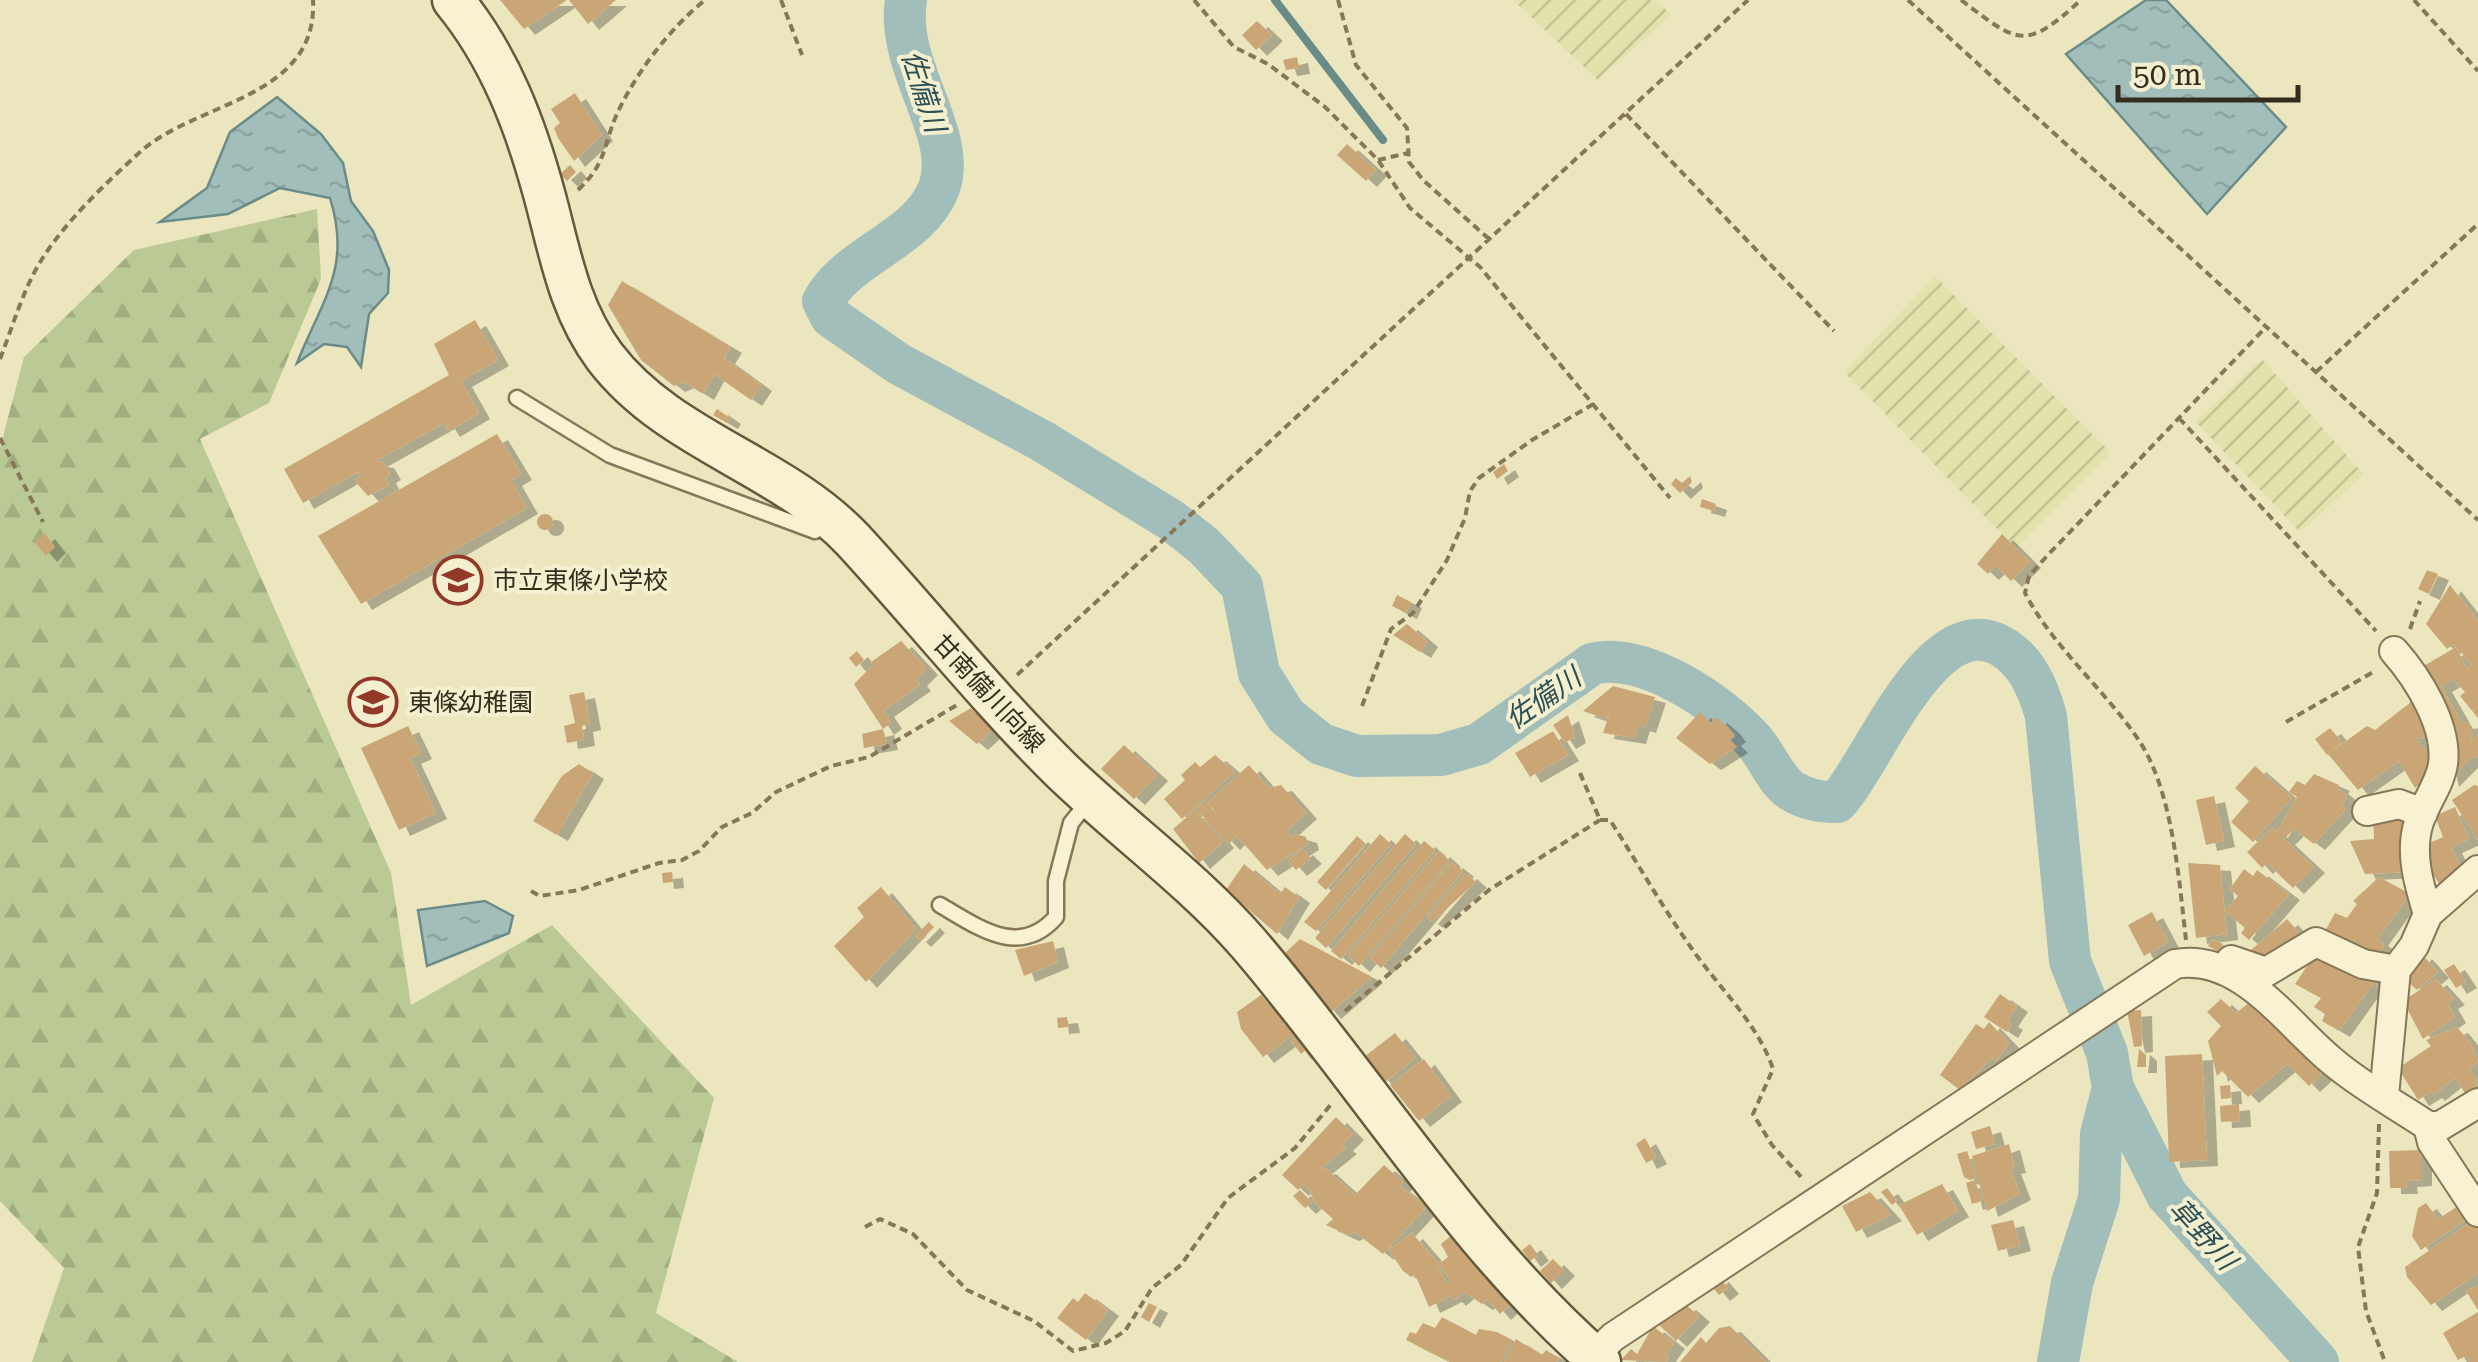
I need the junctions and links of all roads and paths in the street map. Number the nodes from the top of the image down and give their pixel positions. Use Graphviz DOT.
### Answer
graph roads {
  1 [pos="312,0"];
  2 [pos="452,0"];
  3 [pos="705,0"];
  4 [pos="781,0"];
  5 [pos="1194,0"];
  6 [pos="1338,0"];
  7 [pos="1748,0"];
  8 [pos="1908,0"];
  9 [pos="1961,0"];
  10 [pos="2081,0"];
  11 [pos="2414,0"];
  12 [pos="802,54"];
  13 [pos="2478,71"];
  14 [pos="1626,114"];
  15 [pos="1409,153"];
  16 [pos="1378,160"];
  17 [pos="546,204"];
  18 [pos="2478,224"];
  19 [pos="1489,238"];
  20 [pos="1467,258"];
  21 [pos="2266,327"];
  22 [pos="1834,331"];
  23 [pos="0,358"];
  24 [pos="2316,372"];
  25 [pos="517,398"];
  26 [pos="1595,403"];
  27 [pos="2179,418"];
  28 [pos="0,438"];
  29 [pos="1670,498"];
  30 [pos="829,516"];
  31 [pos="2478,520"];
  32 [pos="43,522"];
  33 [pos="2420,601"];
  34 [pos="2394,651"];
  35 [pos="986,692"];
  36 [pos="1362,706"];
  37 [pos="2286,722"];
  38 [pos="1580,773"];
  39 [pos="1091,798"];
  40 [pos="2367,811"];
  41 [pos="2423,813"];
  42 [pos="1600,820"];
  43 [pos="2478,870"];
  44 [pos="531,891"];
  45 [pos="940,905"];
  46 [pos="2428,914"];
  47 [pos="2188,962"];
  48 [pos="2218,967"];
  49 [pos="2396,970"];
  50 [pos="1320,1032"];
  51 [pos="1358,1081"];
  52 [pos="2384,1096"];
  53 [pos="2478,1103"];
  54 [pos="2428,1126"];
  55 [pos="1818,1200"];
  56 [pos="2478,1212"];
  57 [pos="865,1227"];
  58 [pos="1593,1360"];
  59 [pos="2385,1362"];
  1 -- 23 [label="path"];
  2 -- 17 [label="main road, 甘南備川向線"];
  3 -- 17 [label="path"];
  4 -- 12 [label="path"];
  5 -- 16 [label="path"];
  6 -- 15 [label="path"];
  7 -- 14 [label="path"];
  8 -- 21 [label="path"];
  9 -- 10 [label="path"];
  11 -- 13 [label="path"];
  14 -- 19 [label="path"];
  14 -- 22 [label="path"];
  15 -- 16 [label="path"];
  15 -- 19 [label="path"];
  16 -- 20 [label="path"];
  17 -- 30 [label="main road, 甘南備川向線"];
  18 -- 24 [label="path"];
  19 -- 20 [label="path"];
  20 -- 26 [label="path"];
  20 -- 35 [label="path"];
  21 -- 24 [label="path"];
  21 -- 27 [label="path"];
  24 -- 31 [label="path"];
  25 -- 30 [label="lane"];
  26 -- 29 [label="path"];
  26 -- 36 [label="path"];
  27 -- 34 [label="path"];
  27 -- 47 [label="path"];
  28 -- 32 [label="path"];
  30 -- 35 [label="main road, 甘南備川向線"];
  33 -- 34 [label="path"];
  34 -- 37 [label="path"];
  34 -- 41 [label="street"];
  35 -- 39 [label="main road, 甘南備川向線"];
  35 -- 44 [label="path"];
  38 -- 42 [label="path"];
  39 -- 45 [label="lane"];
  39 -- 50 [label="main road, 甘南備川向線"];
  40 -- 41 [label="street"];
  41 -- 46 [label="street"];
  42 -- 50 [label="path"];
  42 -- 55 [label="path"];
  43 -- 46 [label="street"];
  46 -- 49 [label="street"];
  47 -- 48 [label="street"];
  47 -- 55 [label="street"];
  48 -- 49 [label="street"];
  48 -- 52 [label="street"];
  49 -- 52 [label="street"];
  50 -- 51 [label="main road, 甘南備川向線"];
  51 -- 57 [label="path"];
  51 -- 58 [label="main road, 甘南備川向線"];
  52 -- 54 [label="street"];
  52 -- 59 [label="path"];
  53 -- 54 [label="street"];
  54 -- 56 [label="street"];
  55 -- 58 [label="street"];
}
